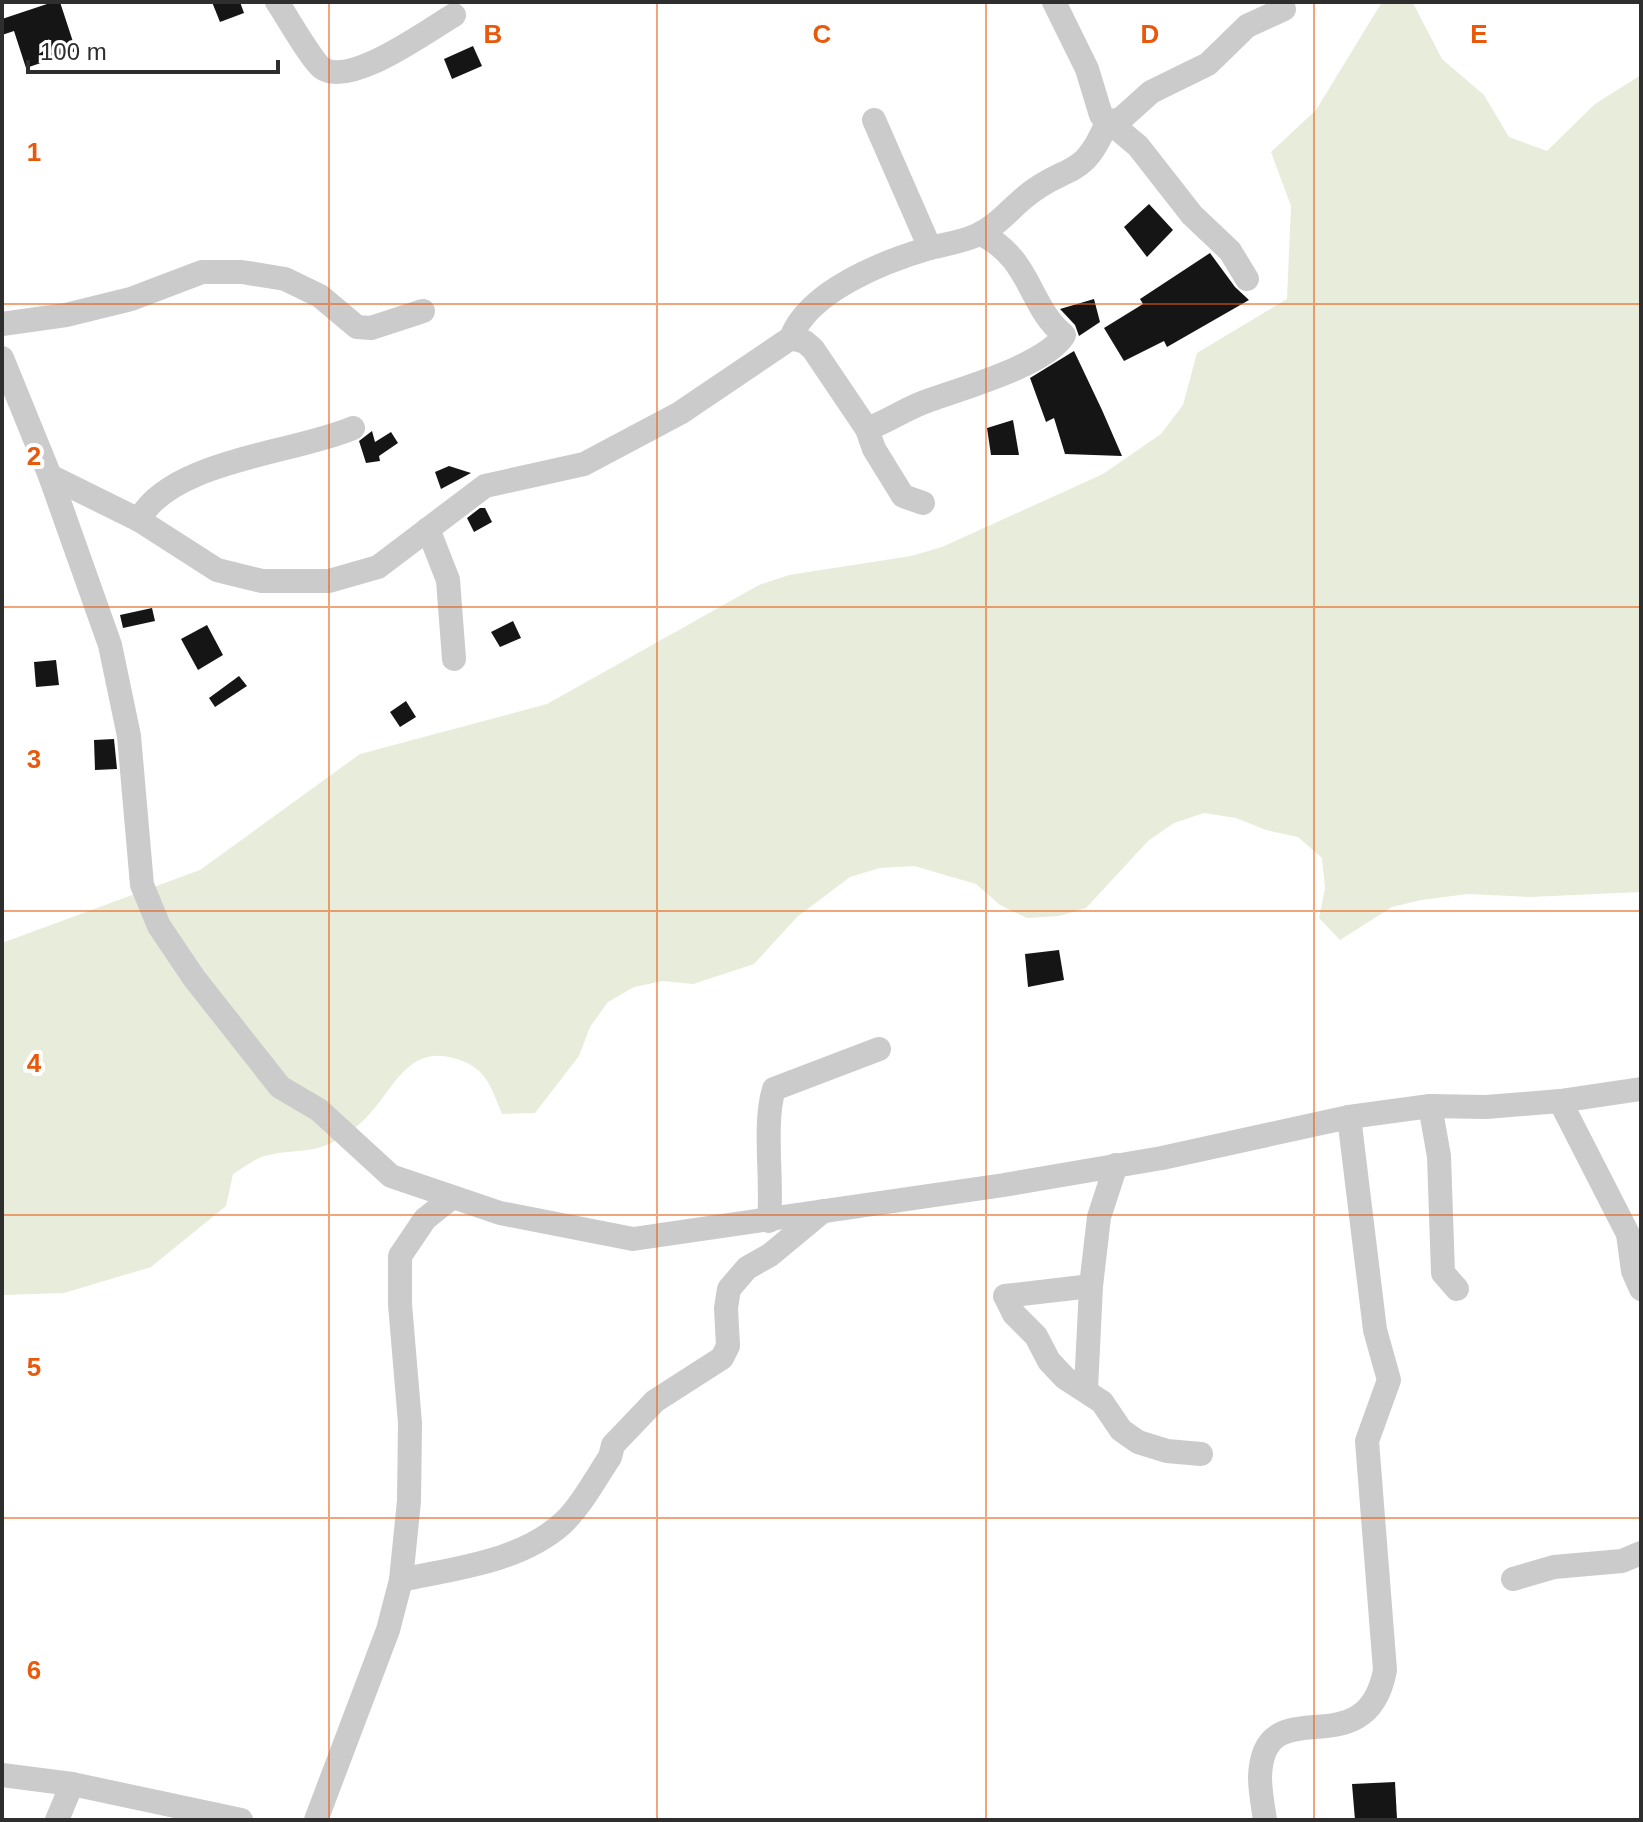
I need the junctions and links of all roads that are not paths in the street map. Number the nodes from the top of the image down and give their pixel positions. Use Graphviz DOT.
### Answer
graph roads {
  1 [pos="277,2"];
  2 [pos="1054,2"];
  3 [pos="1269,10"];
  4 [pos="454,15"];
  5 [pos="874,120"];
  6 [pos="1107,122"];
  7 [pos="981,234"];
  8 [pos="930,248"];
  9 [pos="1247,279"];
  10 [pos="423,311"];
  11 [pos="2,324"];
  12 [pos="791,338"];
  13 [pos="2,358"];
  14 [pos="353,428"];
  15 [pos="867,429"];
  16 [pos="50,476"];
  17 [pos="923,503"];
  18 [pos="139,520"];
  19 [pos="428,529"];
  20 [pos="454,659"];
  21 [pos="879,1049"];
  22 [pos="1641,1089"];
  23 [pos="1560,1101"];
  24 [pos="1430,1106"];
  25 [pos="1349,1117"];
  26 [pos="1116,1165"];
  27 [pos="450,1199"];
  28 [pos="825,1209"];
  29 [pos="769,1221"];
  30 [pos="1091,1286"];
  31 [pos="1457,1289"];
  32 [pos="1641,1289"];
  33 [pos="1086,1389"];
  34 [pos="1201,1454"];
  35 [pos="1641,1553"];
  36 [pos="1513,1579"];
  37 [pos="401,1580"];
  38 [pos="2,1775"];
  39 [pos="72,1784"];
  40 [pos="57,1820"];
  41 [pos="241,1820"];
  42 [pos="316,1820"];
  43 [pos="1265,1820"];
  1 -- 4 [label="street"];
  2 -- 6 [label="street"];
  3 -- 6 [label="street"];
  5 -- 8 [label="street"];
  6 -- 7 [label="street"];
  6 -- 9 [label="street"];
  7 -- 8 [label="street"];
  7 -- 15 [label="street"];
  8 -- 12 [label="street"];
  10 -- 11 [label="street"];
  12 -- 15 [label="street"];
  12 -- 19 [label="street"];
  13 -- 16 [label="street"];
  14 -- 18 [label="street"];
  15 -- 17 [label="street"];
  16 -- 18 [label="street"];
  16 -- 27 [label="street"];
  18 -- 19 [label="street"];
  19 -- 20 [label="street"];
  21 -- 29 [label="street"];
  22 -- 23 [label="street"];
  23 -- 24 [label="street"];
  23 -- 32 [label="street"];
  24 -- 25 [label="street"];
  24 -- 31 [label="street"];
  25 -- 26 [label="street"];
  25 -- 43 [label="street"];
  26 -- 28 [label="street"];
  26 -- 30 [label="street"];
  27 -- 29 [label="street"];
  27 -- 37 [label="street"];
  28 -- 29 [label="street"];
  28 -- 37 [label="street"];
  30 -- 33 [label="street"];
  30 -- 33 [label="street"];
  33 -- 34 [label="street"];
  35 -- 36 [label="street"];
  37 -- 42 [label="street"];
  38 -- 39 [label="street"];
  39 -- 40 [label="street"];
  39 -- 41 [label="street"];
}
